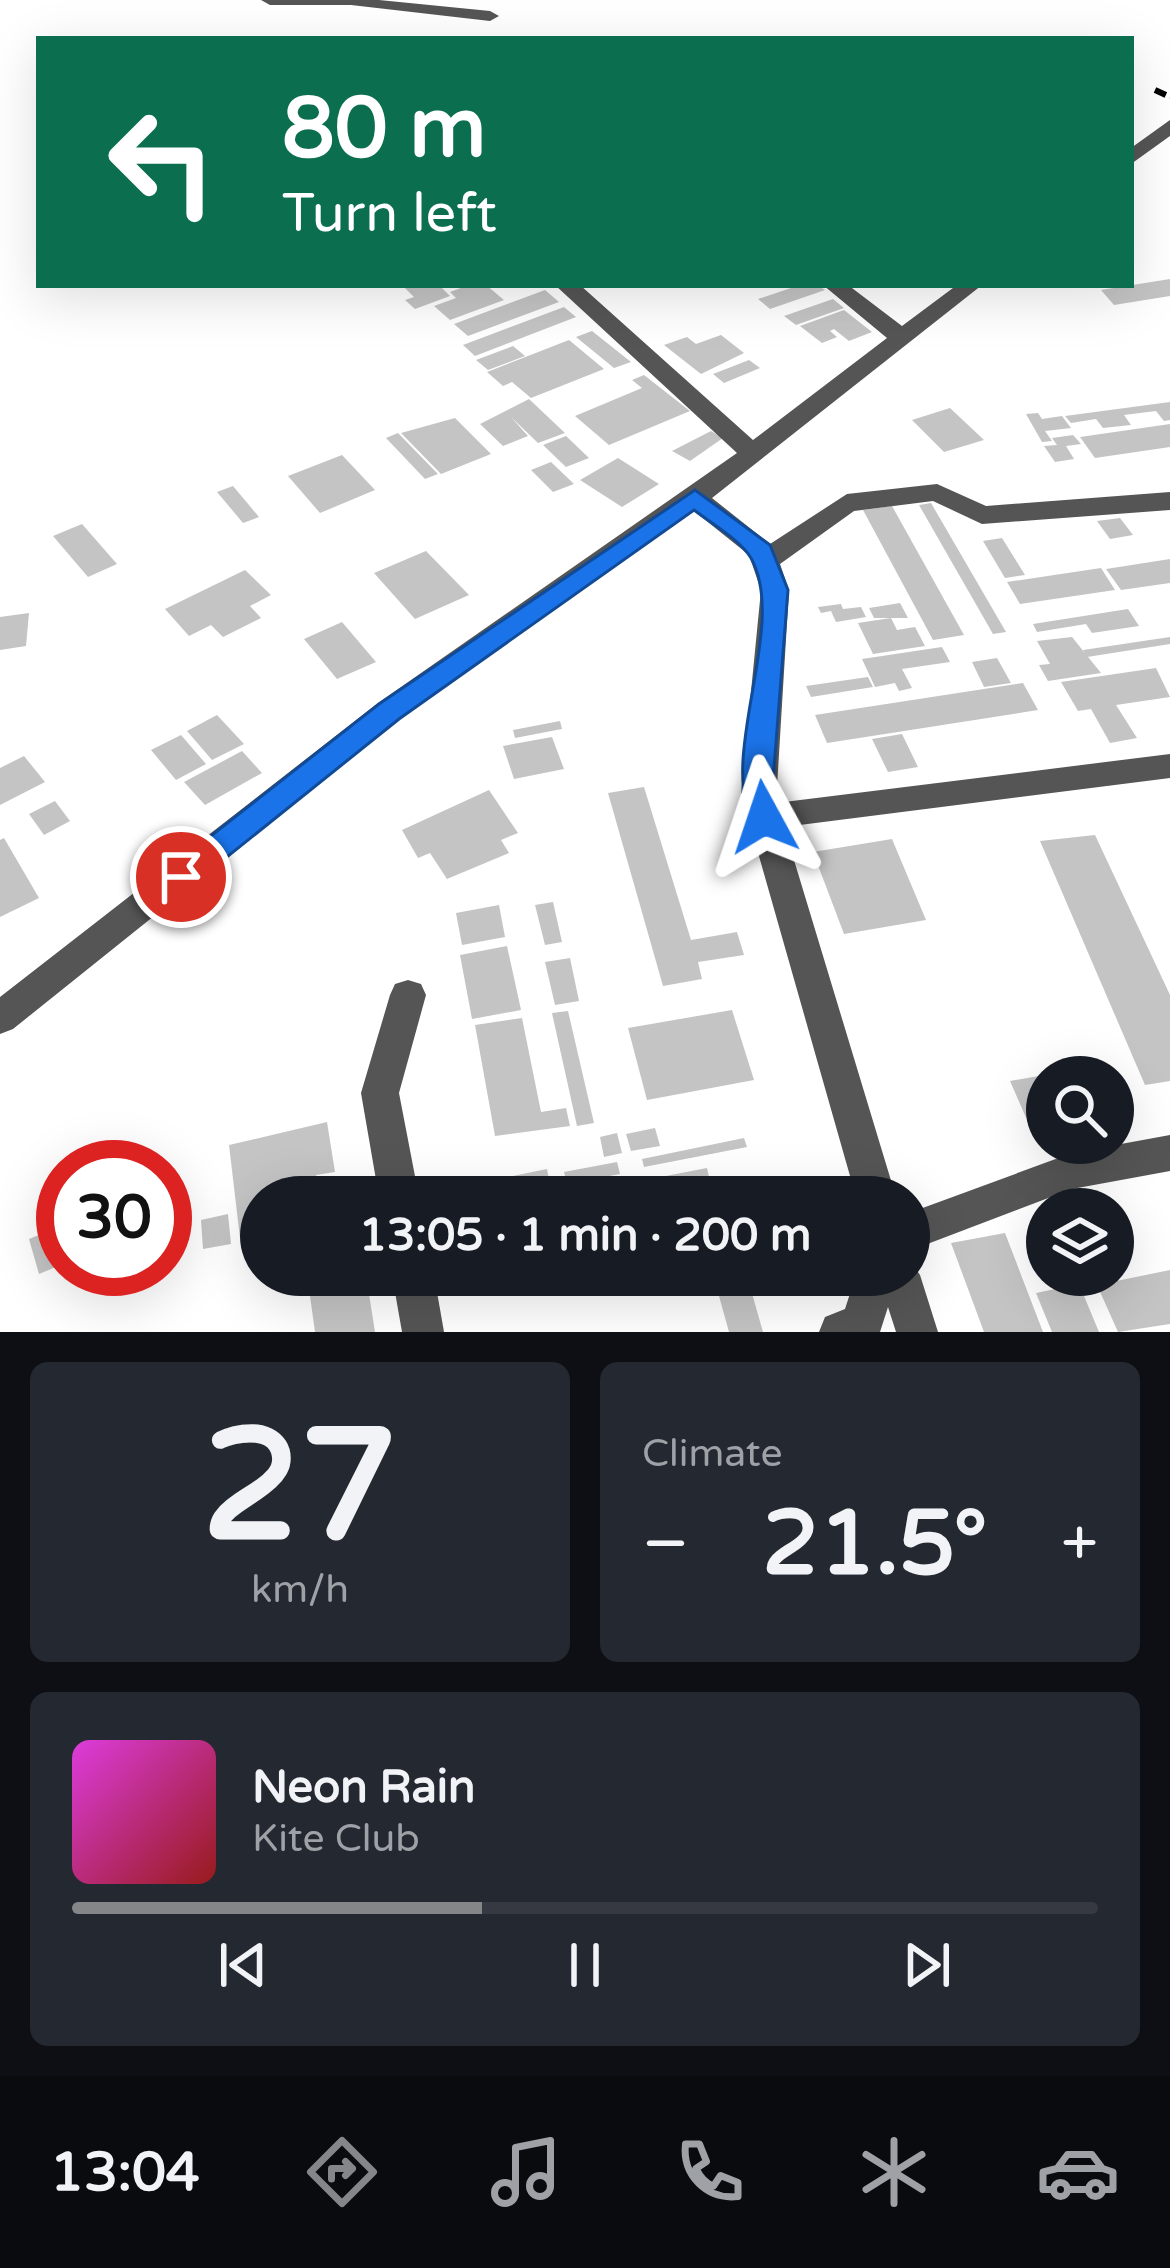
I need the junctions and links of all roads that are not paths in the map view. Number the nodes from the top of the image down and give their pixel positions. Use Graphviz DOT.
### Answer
graph roads {
  1 [pos="270,0"];
  2 [pos="365,2"];
  3 [pos="490,16"];
  4 [pos="1170,126"];
  5 [pos="1134,156"];
  6 [pos="569,288"];
  7 [pos="838,288"];
  8 [pos="967,288"];
  9 [pos="904,339"];
  10 [pos="753,454"];
  11 [pos="695,498"];
  12 [pos="1170,500"];
  13 [pos="764,561"];
  14 [pos="1170,766"];
  15 [pos="764,817"];
  16 [pos="408,995"];
  17 [pos="0,1018"];
  18 [pos="1170,1153"];
  19 [pos="395,1176"];
  20 [pos="870,1176"];
  21 [pos="930,1224"];
  22 [pos="417,1296"];
  23 [pos="870,1296"];
  24 [pos="906,1296"];
  25 [pos="423,1332"];
  26 [pos="840,1332"];
  27 [pos="917,1332"];
  1 -- 2 [label="street"];
  2 -- 3 [label="street"];
  4 -- 5 [label="street"];
  6 -- 10 [label="street"];
  7 -- 9 [label="street"];
  8 -- 9 [label="street"];
  9 -- 10 [label="street"];
  10 -- 11 [label="street"];
  11 -- 13 [label="street"];
  11 -- 17 [label="street"];
  12 -- 13 [label="street"];
  13 -- 15 [label="street"];
  14 -- 15 [label="street"];
  15 -- 20 [label="street"];
  16 -- 19 [label="street"];
  18 -- 21 [label="street"];
  22 -- 25 [label="street"];
  23 -- 26 [label="street"];
  24 -- 27 [label="street"];
}
